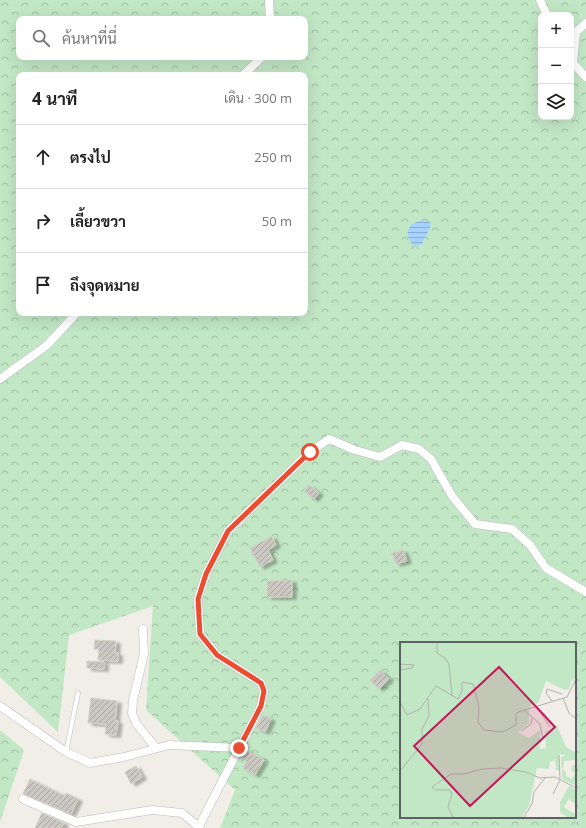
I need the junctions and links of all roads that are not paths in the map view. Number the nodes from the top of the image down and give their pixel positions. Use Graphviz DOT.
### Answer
graph roads {
  1 [pos="269,0"];
  2 [pos="540,0"];
  3 [pos="546,12"];
  4 [pos="270,16"];
  5 [pos="586,23"];
  6 [pos="574,48"];
  7 [pos="259,60"];
  8 [pos="574,64"];
  9 [pos="246,72"];
  10 [pos="586,77"];
  11 [pos="74,316"];
  12 [pos="0,379"];
  13 [pos="586,592"];
  14 [pos="143,629"];
  15 [pos="78,693"];
  16 [pos="0,706"];
  17 [pos="156,748"];
  18 [pos="239,748"];
  19 [pos="66,752"];
  20 [pos="23,799"];
  21 [pos="199,828"];
  1 -- 4 [label="street"];
  2 -- 3 [label="street"];
  5 -- 6 [label="street"];
  7 -- 9 [label="street"];
  8 -- 10 [label="street"];
  11 -- 12 [label="street"];
  13 -- 18 [label="street"];
  14 -- 17 [label="street"];
  15 -- 19 [label="lane"];
  16 -- 19 [label="street"];
  17 -- 18 [label="street"];
  17 -- 19 [label="street"];
  18 -- 21 [label="street"];
  20 -- 21 [label="street"];
}
